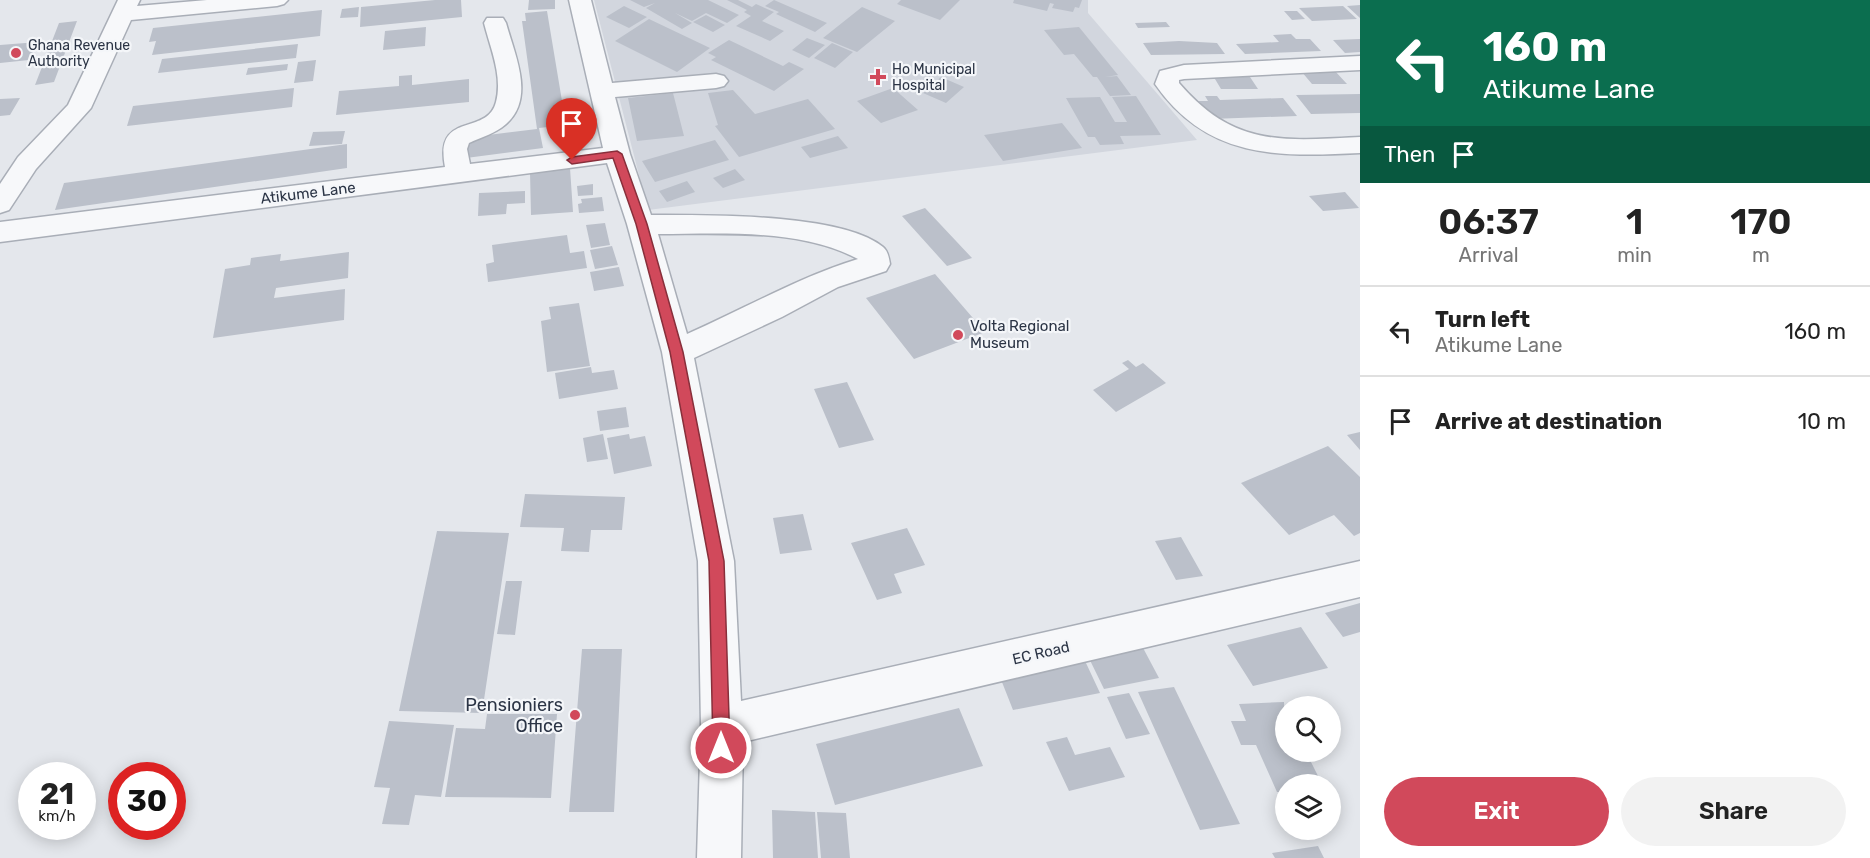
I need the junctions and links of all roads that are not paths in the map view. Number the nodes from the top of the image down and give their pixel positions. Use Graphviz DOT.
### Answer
graph roads {
  1 [pos="277,0"];
  2 [pos="580,0"];
  3 [pos="126,7"];
  4 [pos="495,23"];
  5 [pos="1360,63"];
  6 [pos="716,81"];
  7 [pos="602,91"];
  8 [pos="1360,145"];
  9 [pos="617,154"];
  10 [pos="459,174"];
  11 [pos="0,204"];
  12 [pos="641,224"];
  13 [pos="0,232"];
  14 [pos="677,352"];
  15 [pos="1360,579"];
  16 [pos="722,726"];
  17 [pos="719,858"];
  1 -- 3 [label="street"];
  2 -- 7 [label="street"];
  3 -- 11 [label="street"];
  4 -- 10 [label="street"];
  5 -- 8 [label="street"];
  6 -- 7 [label="street"];
  7 -- 9 [label="street"];
  9 -- 10 [label="street, Atikume Lane"];
  9 -- 12 [label="street"];
  10 -- 13 [label="street, Atikume Lane"];
  12 -- 14 [label="street"];
  12 -- 14 [label="street"];
  14 -- 16 [label="street"];
  15 -- 16 [label="street, EC Road"];
  16 -- 17 [label="street"];
}
